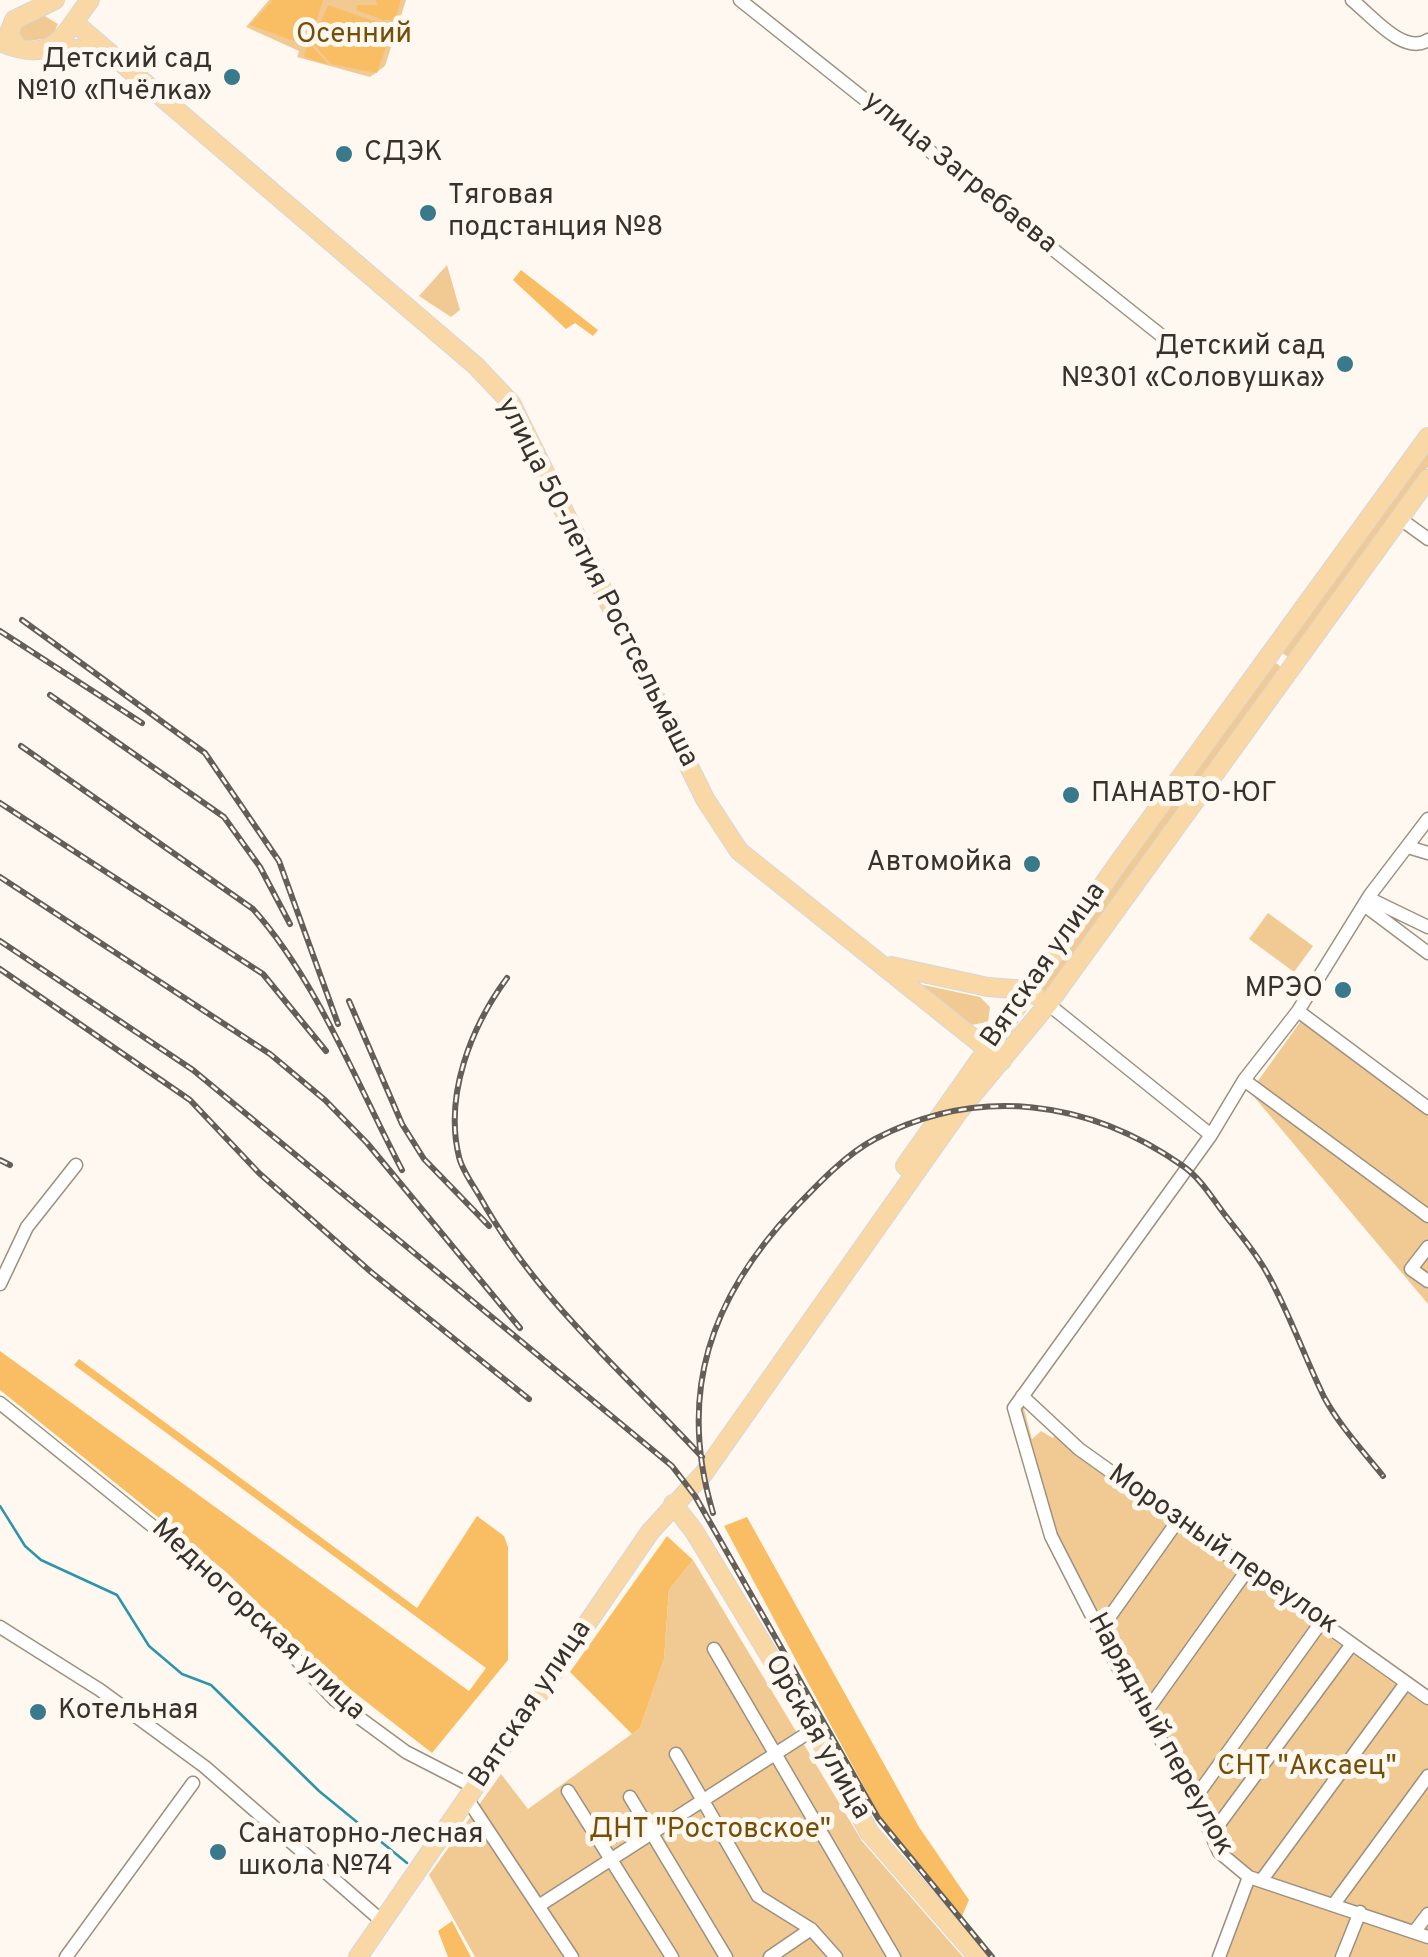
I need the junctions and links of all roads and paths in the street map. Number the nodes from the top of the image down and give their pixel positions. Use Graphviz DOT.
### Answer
graph roads {
  1 [pos="90,0"];
  2 [pos="740,0"];
  3 [pos="1352,0"];
  4 [pos="52,2"];
  5 [pos="9,14"];
  6 [pos="76,22"];
  7 [pos="1426,42"];
  8 [pos="9,45"];
  9 [pos="54,45"];
  10 [pos="115,56"];
  11 [pos="1177,348"];
  12 [pos="1428,437"];
  13 [pos="1428,479"];
  14 [pos="1399,518"];
  15 [pos="1428,539"];
  16 [pos="1271,650"];
  17 [pos="1292,664"];
  18 [pos="1428,819"];
  19 [pos="1408,847"];
  20 [pos="1428,853"];
  21 [pos="1366,902"];
  22 [pos="1428,927"];
  23 [pos="1428,952"];
  24 [pos="881,963"];
  25 [pos="988,987"];
  26 [pos="1028,990"];
  27 [pos="1048,1004"];
  28 [pos="1298,1011"];
  29 [pos="1006,1019"];
  30 [pos="1015,1044"];
  31 [pos="986,1048"];
  32 [pos="1002,1061"];
  33 [pos="1244,1080"];
  34 [pos="1428,1108"];
  35 [pos="1211,1134"];
  36 [pos="76,1165"];
  37 [pos="1428,1216"];
  38 [pos="1428,1246"];
  39 [pos="1428,1281"];
  40 [pos="0,1284"];
  41 [pos="0,1402"];
  42 [pos="1018,1402"];
  43 [pos="673,1504"];
  44 [pos="1179,1519"];
  45 [pos="1248,1569"];
  46 [pos="1322,1621"];
  47 [pos="0,1627"];
  48 [pos="1101,1629"];
  49 [pos="1352,1644"];
  50 [pos="714,1649"];
  51 [pos="1406,1682"];
  52 [pos="1428,1698"];
  53 [pos="1146,1712"];
  54 [pos="814,1729"];
  55 [pos="676,1754"];
  56 [pos="776,1755"];
  57 [pos="1428,1776"];
  58 [pos="192,1784"];
  59 [pos="568,1791"];
  60 [pos="472,1794"];
  61 [pos="630,1797"];
  62 [pos="1195,1798"];
  63 [pos="703,1800"];
  64 [pos="652,1833"];
  65 [pos="1211,1836"];
  66 [pos="612,1857"];
  67 [pos="1255,1879"];
  68 [pos="1334,1904"];
  69 [pos="540,1905"];
  70 [pos="1360,1912"];
  71 [pos="1428,1914"];
  72 [pos="382,1922"];
  73 [pos="811,1929"];
  74 [pos="1421,1934"];
  75 [pos="773,1956"];
  76 [pos="66,1957"];
  77 [pos="358,1957"];
  78 [pos="572,1957"];
  79 [pos="672,1957"];
  80 [pos="726,1957"];
  81 [pos="836,1957"];
  82 [pos="894,1957"];
  83 [pos="978,1957"];
  84 [pos="1219,1957"];
  85 [pos="1342,1957"];
  1 -- 6 [label="main road"];
  2 -- 11 [label="street, улица Загребаева"];
  3 -- 7 [label="street"];
  4 -- 5 [label="main road"];
  4 -- 6 [label="main road, улица 50-летия Ростсельмаша"];
  5 -- 8 [label="main road"];
  6 -- 9 [label="main road"];
  6 -- 10 [label="main road, улица 50-летия Ростсельмаша"];
  8 -- 9 [label="main road"];
  9 -- 10 [label="main road"];
  10 -- 24 [label="main road, улица 50-летия Ростсельмаша"];
  12 -- 16 [label="main road, Вятская улица"];
  13 -- 14 [label="main road, Вятская улица"];
  14 -- 15 [label="street"];
  14 -- 17 [label="main road, Вятская улица"];
  16 -- 17 [label="main road"];
  16 -- 26 [label="main road, Вятская улица"];
  17 -- 27 [label="main road, Вятская улица"];
  18 -- 19 [label="street"];
  19 -- 20 [label="street"];
  19 -- 21 [label="street"];
  21 -- 22 [label="street"];
  21 -- 23 [label="street"];
  21 -- 28 [label="street"];
  24 -- 25 [label="main road"];
  24 -- 31 [label="main road, улица 50-летия Ростсельмаша"];
  25 -- 26 [label="main road"];
  25 -- 29 [label="main road"];
  26 -- 27 [label="main road"];
  26 -- 29 [label="main road, Вятская улица"];
  27 -- 30 [label="main road, Вятская улица"];
  27 -- 35 [label="street"];
  28 -- 33 [label="street"];
  28 -- 34 [label="street"];
  29 -- 30 [label="main road"];
  29 -- 31 [label="main road, Вятская улица"];
  30 -- 32 [label="main road, Вятская улица"];
  31 -- 32 [label="main road, улица 50-летия Ростсельмаша"];
  31 -- 43 [label="main road, Вятская улица"];
  32 -- 43 [label="main road, Вятская улица"];
  33 -- 35 [label="street"];
  33 -- 37 [label="street"];
  35 -- 42 [label="street"];
  36 -- 40 [label="street"];
  38 -- 39 [label="street"];
  41 -- 60 [label="street, Медногорская улица"];
  42 -- 44 [label="street, Морозный переулок"];
  42 -- 48 [label="street, Нарядный переулок"];
  43 -- 54 [label="main road, Орская улица"];
  43 -- 60 [label="main road, Вятская улица"];
  44 -- 45 [label="street, Морозный переулок"];
  44 -- 48 [label="street"];
  45 -- 46 [label="street, Морозный переулок"];
  45 -- 53 [label="street"];
  46 -- 49 [label="street, Морозный переулок"];
  46 -- 62 [label="street"];
  47 -- 72 [label="street"];
  48 -- 53 [label="street, Нарядный переулок"];
  49 -- 51 [label="street, Морозный переулок"];
  49 -- 65 [label="street"];
  50 -- 56 [label="street"];
  51 -- 52 [label="street, Морозный переулок"];
  51 -- 67 [label="street"];
  53 -- 62 [label="street, Нарядный переулок"];
  54 -- 56 [label="street"];
  54 -- 83 [label="main road, Орская улица"];
  55 -- 63 [label="street"];
  56 -- 63 [label="street"];
  56 -- 82 [label="street"];
  57 -- 68 [label="street"];
  58 -- 76 [label="street"];
  59 -- 66 [label="street"];
  60 -- 69 [label="street"];
  60 -- 72 [label="main road, Вятская улица"];
  61 -- 64 [label="street"];
  62 -- 65 [label="street, Нарядный переулок"];
  63 -- 64 [label="street"];
  63 -- 73 [label="street"];
  64 -- 66 [label="street"];
  64 -- 80 [label="street"];
  65 -- 67 [label="street, Нарядный переулок"];
  66 -- 69 [label="street"];
  66 -- 79 [label="street"];
  67 -- 68 [label="street, Нарядный переулок"];
  67 -- 84 [label="street"];
  68 -- 70 [label="street, Нарядный переулок"];
  69 -- 78 [label="street"];
  70 -- 74 [label="street, Нарядный переулок"];
  70 -- 85 [label="street"];
  71 -- 74 [label="street"];
  72 -- 77 [label="main road, Вятская улица"];
  73 -- 75 [label="street"];
  73 -- 81 [label="street"];
}
